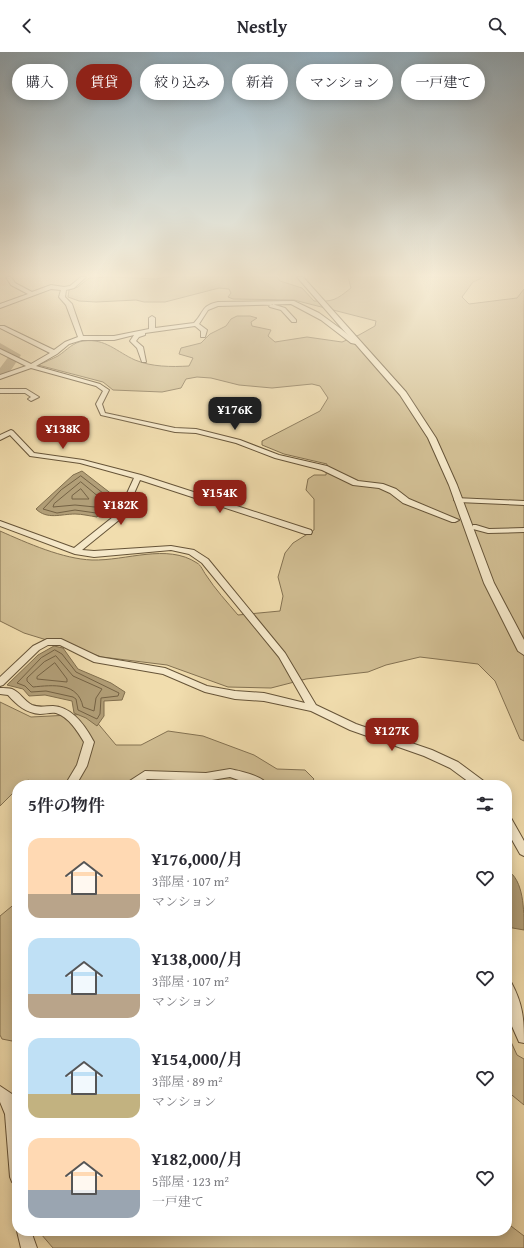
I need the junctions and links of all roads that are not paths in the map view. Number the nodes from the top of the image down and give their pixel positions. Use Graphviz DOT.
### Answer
graph roads {
  1 [pos="14,333"];
  2 [pos="79,333"];
  3 [pos="138,333"];
  4 [pos="147,333"];
  5 [pos="204,333"];
  6 [pos="341,333"];
  7 [pos="349,333"];
  8 [pos="204,336"];
  9 [pos="81,338"];
  10 [pos="359,344"];
  11 [pos="0,351"];
  12 [pos="55,353"];
  13 [pos="144,361"];
  14 [pos="31,366"];
  15 [pos="0,377"];
  16 [pos="0,391"];
  17 [pos="31,399"];
  18 [pos="0,438"];
  19 [pos="138,478"];
  20 [pos="524,503"];
  21 [pos="459,510"];
  22 [pos="0,523"];
  23 [pos="476,527"];
  24 [pos="524,530"];
  25 [pos="308,532"];
  26 [pos="75,551"];
  27 [pos="524,651"];
  28 [pos="0,683"];
  29 [pos="0,691"];
  30 [pos="313,708"];
  31 [pos="73,780"];
  32 [pos="138,780"];
  33 [pos="253,780"];
  34 [pos="474,780"];
  35 [pos="512,830"];
  36 [pos="524,851"];
  37 [pos="512,996"];
  38 [pos="524,1037"];
  39 [pos="0,1093"];
  40 [pos="12,1114"];
  41 [pos="25,1236"];
  42 [pos="29,1248"];
  1 -- 12 [label="street"];
  2 -- 9 [label="street"];
  3 -- 9 [label="street"];
  4 -- 13 [label="street"];
  5 -- 8 [label="street"];
  6 -- 10 [label="street"];
  7 -- 10 [label="street"];
  9 -- 12 [label="street"];
  10 -- 21 [label="street"];
  11 -- 14 [label="street"];
  12 -- 14 [label="street"];
  14 -- 15 [label="street"];
  14 -- 21 [label="street"];
  16 -- 17 [label="street"];
  18 -- 19 [label="street"];
  19 -- 25 [label="street"];
  19 -- 26 [label="street"];
  20 -- 21 [label="street"];
  21 -- 27 [label="street"];
  22 -- 26 [label="street"];
  23 -- 24 [label="street"];
  26 -- 30 [label="street"];
  28 -- 30 [label="street"];
  29 -- 31 [label="street"];
  30 -- 34 [label="street"];
  32 -- 33 [label="street"];
  35 -- 36 [label="street"];
  37 -- 38 [label="street"];
  39 -- 40 [label="street"];
  41 -- 42 [label="street"];
}
